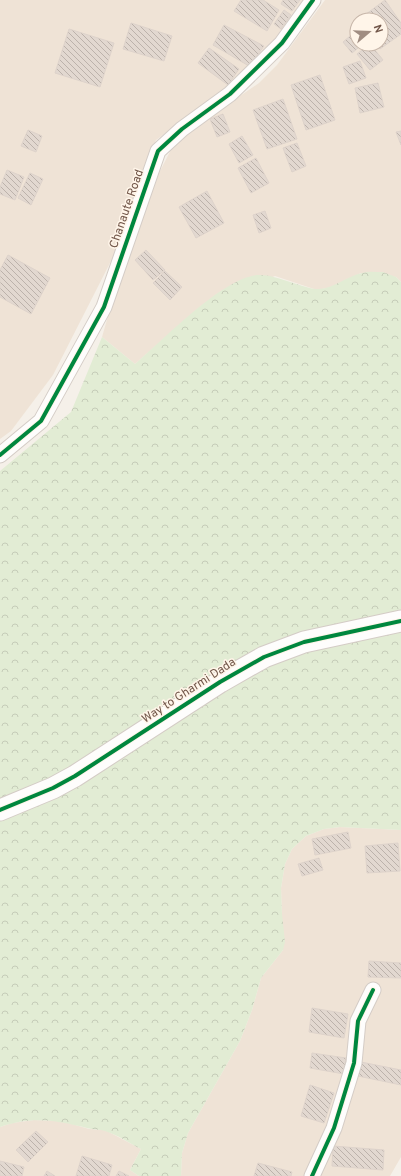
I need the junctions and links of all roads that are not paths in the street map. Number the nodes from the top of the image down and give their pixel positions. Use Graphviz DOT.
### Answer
graph roads {
  1 [pos="313,0"];
  2 [pos="0,455"];
  3 [pos="401,621"];
  4 [pos="0,810"];
  5 [pos="374,990"];
  6 [pos="312,1176"];
  1 -- 2 [label="street, Chanaute Road"];
  3 -- 4 [label="street, Way to Gharmi Dada"];
  5 -- 6 [label="street"];
}
